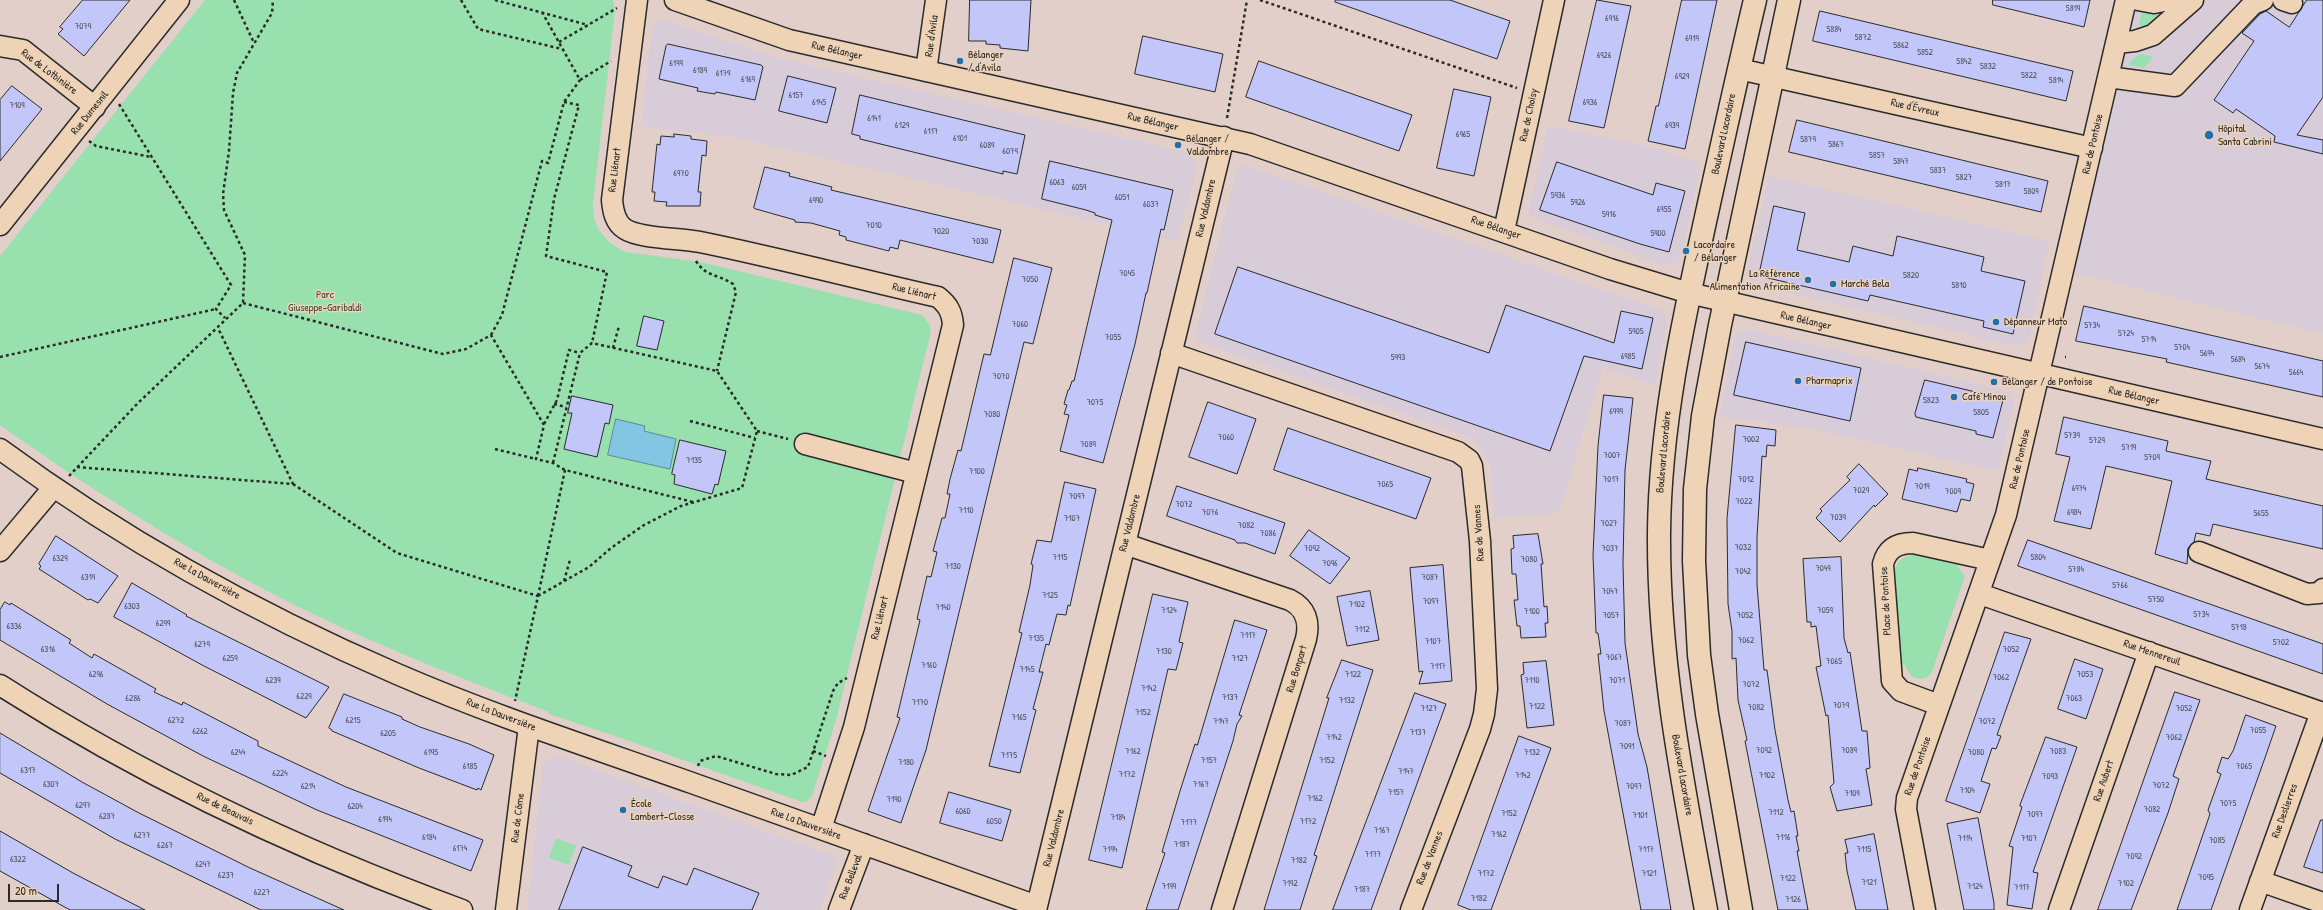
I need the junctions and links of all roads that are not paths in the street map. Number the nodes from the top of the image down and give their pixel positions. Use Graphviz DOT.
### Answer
graph roads {
  1 [pos="179,0"];
  2 [pos="637,0"];
  3 [pos="675,0"];
  4 [pos="936,0"];
  5 [pos="1554,0"];
  6 [pos="1755,0"];
  7 [pos="1789,0"];
  8 [pos="2126,0"];
  9 [pos="2138,0"];
  10 [pos="2170,0"];
  11 [pos="2193,0"];
  12 [pos="2262,0"];
  13 [pos="2116,43"];
  14 [pos="0,46"];
  15 [pos="1739,69"];
  16 [pos="926,71"];
  17 [pos="1772,76"];
  18 [pos="2108,77"];
  19 [pos="94,107"];
  20 [pos="1226,127"];
  21 [pos="2092,148"];
  22 [pos="0,225"];
  23 [pos="1504,231"];
  24 [pos="1689,293"];
  25 [pos="1725,302"];
  26 [pos="1171,353"];
  27 [pos="2038,374"];
  28 [pos="2323,439"];
  29 [pos="805,444"];
  30 [pos="0,449"];
  31 [pos="916,473"];
  32 [pos="53,488"];
  33 [pos="1125,544"];
  34 [pos="0,552"];
  35 [pos="2199,552"];
  36 [pos="1990,560"];
  37 [pos="2323,589"];
  38 [pos="1980,594"];
  39 [pos="2149,652"];
  40 [pos="0,685"];
  41 [pos="1939,704"];
  42 [pos="2322,713"];
  43 [pos="529,726"];
  44 [pos="821,829"];
  45 [pos="864,844"];
  46 [pos="2260,881"];
  47 [pos="2323,903"];
  48 [pos="1037,908"];
  49 [pos="462,910"];
  50 [pos="506,910"];
  51 [pos="839,910"];
  52 [pos="1222,910"];
  53 [pos="1411,910"];
  54 [pos="1706,910"];
  55 [pos="1741,910"];
  56 [pos="1925,910"];
  57 [pos="2059,910"];
  58 [pos="2250,910"];
  1 -- 19 [label="street, Rue Dumesnil"];
  2 -- 31 [label="street, Rue Liénart"];
  3 -- 16 [label="street, Rue Bélanger"];
  4 -- 16 [label="street, Rue d'Avila"];
  5 -- 23 [label="street, Rue de Choisy"];
  6 -- 15 [label="main road, Boulevard Lacordaire"];
  7 -- 17 [label="main road"];
  8 -- 13 [label="street, Rue de Pontoise"];
  9 -- 10 [label="street"];
  11 -- 13 [label="street"];
  12 -- 18 [label="street"];
  13 -- 18 [label="street, Rue de Pontoise"];
  14 -- 19 [label="street, Rue de Lotbinière"];
  15 -- 17 [label="street, Rue d'Évreux"];
  15 -- 24 [label="main road, Boulevard Lacordaire"];
  16 -- 20 [label="street, Rue Bélanger"];
  17 -- 21 [label="street, Rue d'Évreux"];
  17 -- 25 [label="main road"];
  18 -- 21 [label="street, Rue de Pontoise"];
  19 -- 22 [label="street, Rue Dumesnil"];
  20 -- 23 [label="street, Rue Bélanger"];
  20 -- 26 [label="street, Rue Valdombre"];
  21 -- 27 [label="street, Rue de Pontoise"];
  23 -- 24 [label="street, Rue Bélanger"];
  24 -- 25 [label="street, Rue Bélanger"];
  24 -- 54 [label="main road, Boulevard Lacordaire"];
  25 -- 27 [label="street, Rue Bélanger"];
  25 -- 55 [label="main road"];
  26 -- 33 [label="street, Rue Valdombre"];
  26 -- 53 [label="street, Rue de Vannes"];
  27 -- 28 [label="street, Rue Bélanger"];
  27 -- 36 [label="street, Rue de Pontoise"];
  29 -- 31 [label="street"];
  30 -- 32 [label="street, Rue La Dauversière"];
  31 -- 44 [label="street, Rue Liénart"];
  32 -- 34 [label="street"];
  32 -- 43 [label="street, Rue La Dauversière"];
  33 -- 48 [label="street, Rue Valdombre"];
  33 -- 52 [label="street, Rue Bonpart"];
  35 -- 37 [label="street"];
  36 -- 38 [label="street, Rue de Pontoise"];
  36 -- 41 [label="street, Place de Pontoise"];
  38 -- 39 [label="street, Rue Mennereuil"];
  38 -- 41 [label="street, Rue de Pontoise"];
  39 -- 42 [label="street, Rue Mennereuil"];
  39 -- 57 [label="street, Rue Aubert"];
  40 -- 49 [label="street, Rue de Beauvais"];
  41 -- 56 [label="street, Rue de Pontoise"];
  42 -- 46 [label="street, Rue Deslierres"];
  43 -- 44 [label="street, Rue La Dauversière"];
  43 -- 50 [label="street, Rue de Côme"];
  44 -- 45 [label="street, Rue La Dauversière"];
  45 -- 48 [label="street, Rue La Dauversière"];
  45 -- 51 [label="street, Rue Belleval"];
  46 -- 47 [label="street"];
  46 -- 58 [label="street, Rue Deslierres"];
}
